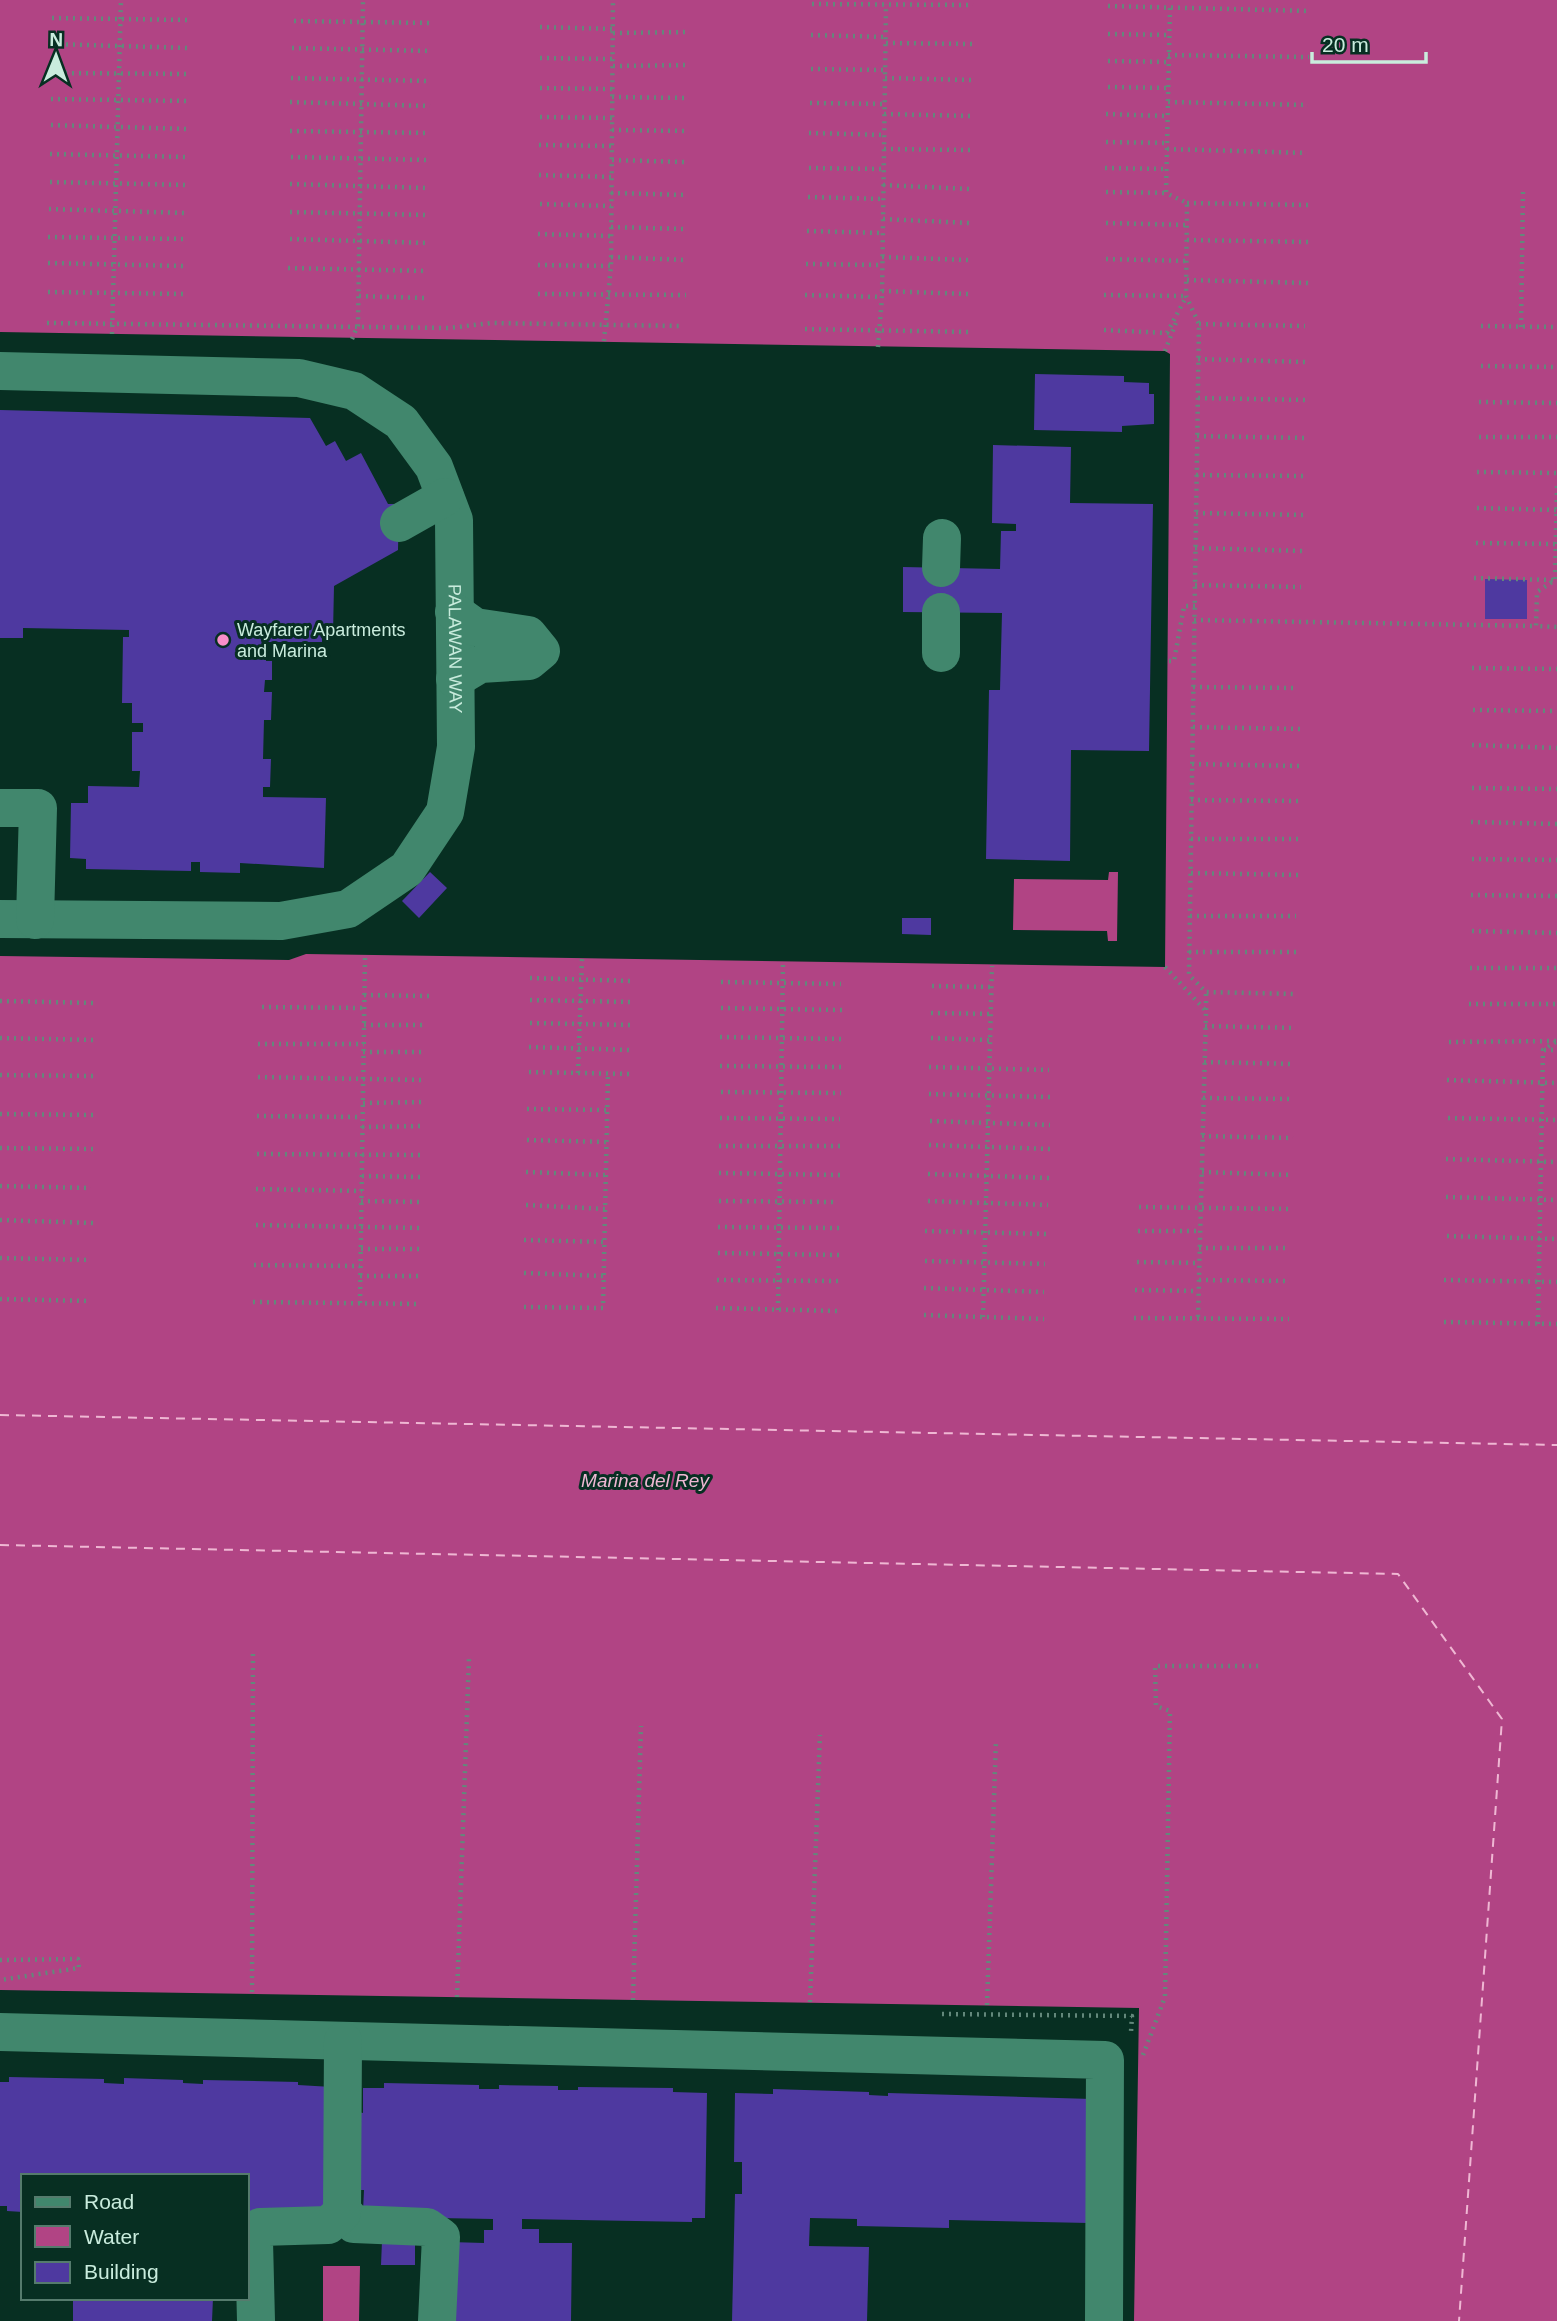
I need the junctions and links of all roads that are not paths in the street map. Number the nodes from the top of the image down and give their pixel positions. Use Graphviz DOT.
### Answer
graph roads {
  1 [pos="0,372"];
  2 [pos="445,497"];
  3 [pos="398,523"];
  4 [pos="454,612"];
  5 [pos="941,612"];
  6 [pos="941,653"];
  7 [pos="455,679"];
  8 [pos="0,808"];
  9 [pos="17,919"];
  10 [pos="0,2032"];
  11 [pos="342,2041"];
  12 [pos="342,2211"];
  13 [pos="256,2321"];
  14 [pos="437,2321"];
  15 [pos="1104,2321"];
  1 -- 2 [label="street, PALAWAN WAY"];
  2 -- 3 [label="street"];
  2 -- 4 [label="street, PALAWAN WAY"];
  4 -- 7 [label="street, PALAWAN WAY"];
  4 -- 7 [label="street"];
  5 -- 6 [label="street"];
  7 -- 9 [label="street, PALAWAN WAY"];
  8 -- 9 [label="street"];
  10 -- 11 [label="street"];
  11 -- 12 [label="street"];
  11 -- 15 [label="street"];
  12 -- 13 [label="street"];
  12 -- 14 [label="street"];
}
